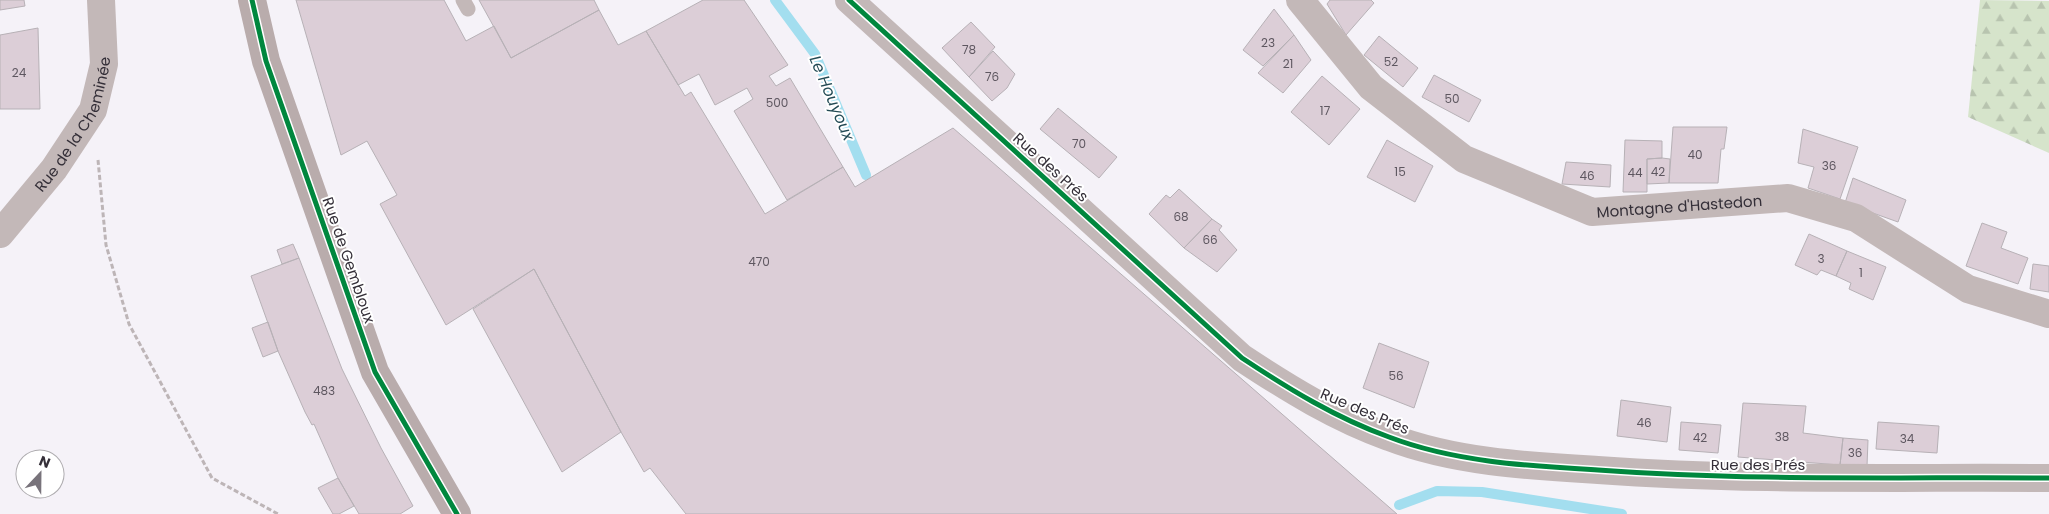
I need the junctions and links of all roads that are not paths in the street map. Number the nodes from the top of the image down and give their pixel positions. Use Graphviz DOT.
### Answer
graph roads {
  1 [pos="101,0"];
  2 [pos="252,0"];
  3 [pos="849,0"];
  4 [pos="1300,0"];
  5 [pos="0,234"];
  6 [pos="2049,314"];
  7 [pos="2049,478"];
  8 [pos="458,514"];
  1 -- 5 [label="street, Rue de la Cheminée"];
  2 -- 8 [label="main road, Rue de Gembloux"];
  3 -- 7 [label="street, Rue des Prés"];
  4 -- 6 [label="street, Montagne d'Hastedon"];
}
